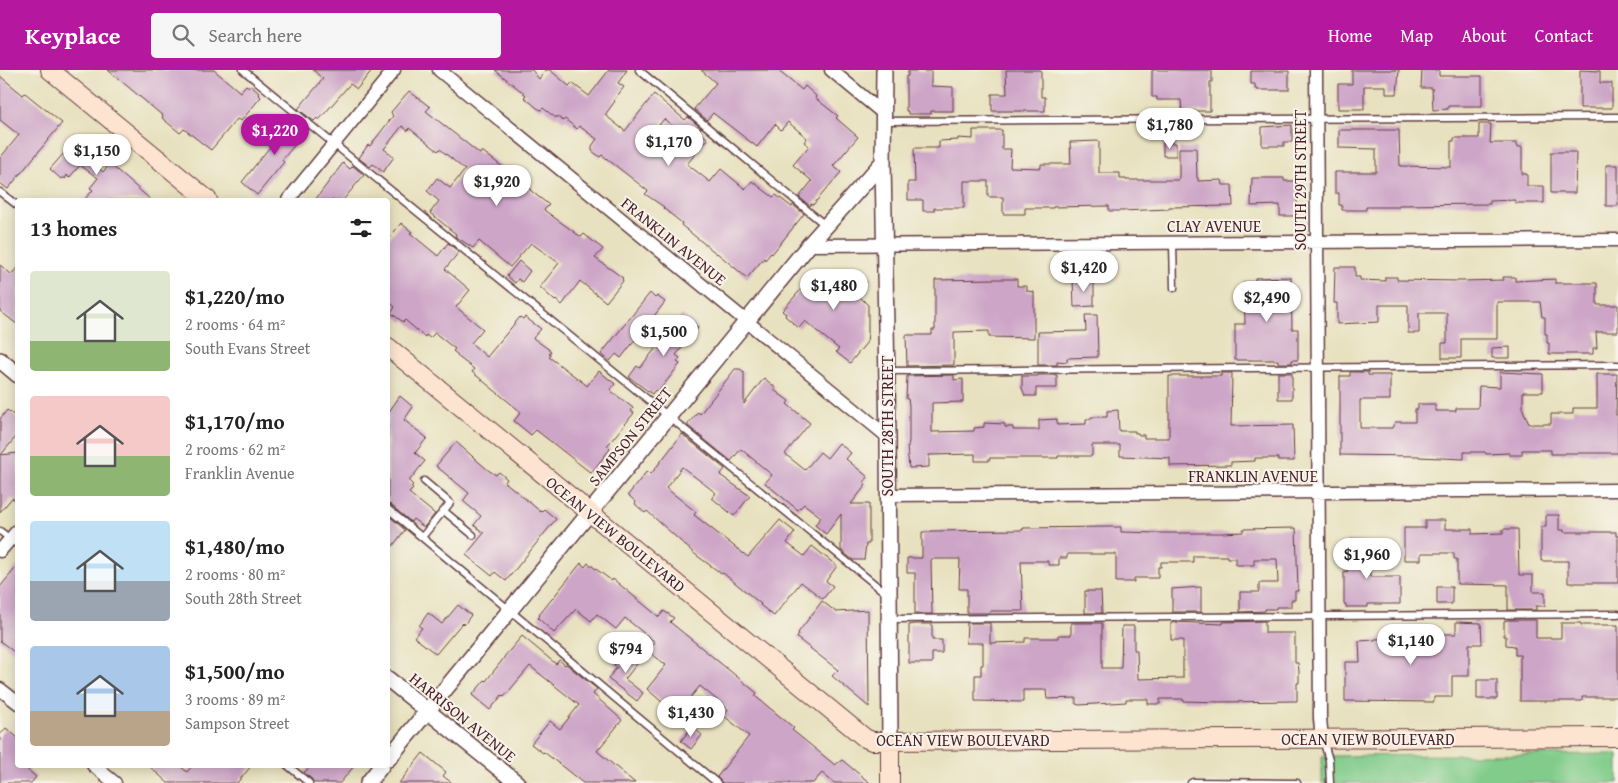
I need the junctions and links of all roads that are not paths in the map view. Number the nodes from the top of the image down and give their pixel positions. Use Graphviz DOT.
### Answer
graph roads {
  1 [pos="50,70"];
  2 [pos="243,70"];
  3 [pos="394,70"];
  4 [pos="439,70"];
  5 [pos="639,70"];
  6 [pos="831,70"];
  7 [pos="884,70"];
  8 [pos="1316,70"];
  9 [pos="884,117"];
  10 [pos="1618,117"];
  11 [pos="1316,118"];
  12 [pos="334,143"];
  13 [pos="883,162"];
  14 [pos="0,192"];
  15 [pos="206,198"];
  16 [pos="290,198"];
  17 [pos="15,204"];
  18 [pos="826,226"];
  19 [pos="1618,240"];
  20 [pos="1317,242"];
  21 [pos="1173,243"];
  22 [pos="884,244"];
  23 [pos="809,245"];
  24 [pos="1174,288"];
  25 [pos="747,321"];
  26 [pos="390,349"];
  27 [pos="0,360"];
  28 [pos="1618,366"];
  29 [pos="1318,367"];
  30 [pos="887,371"];
  31 [pos="15,372"];
  32 [pos="668,417"];
  33 [pos="888,436"];
  34 [pos="424,481"];
  35 [pos="1618,490"];
  36 [pos="1318,492"];
  37 [pos="888,495"];
  38 [pos="390,511"];
  39 [pos="444,511"];
  40 [pos="589,513"];
  41 [pos="0,530"];
  42 [pos="473,535"];
  43 [pos="15,538"];
  44 [pos="422,538"];
  45 [pos="0,551"];
  46 [pos="888,596"];
  47 [pos="510,610"];
  48 [pos="1618,614"];
  49 [pos="1320,616"];
  50 [pos="888,619"];
  51 [pos="390,681"];
  52 [pos="0,689"];
  53 [pos="15,702"];
  54 [pos="427,710"];
  55 [pos="1618,737"];
  56 [pos="1322,739"];
  57 [pos="890,742"];
  58 [pos="390,756"];
  59 [pos="97,768"];
  60 [pos="291,768"];
  61 [pos="380,768"];
  62 [pos="115,783"];
  63 [pos="309,783"];
  64 [pos="368,783"];
  65 [pos="517,783"];
  66 [pos="717,783"];
  67 [pos="890,783"];
  68 [pos="1191,783"];
  69 [pos="1297,783"];
  70 [pos="1330,783"];
  1 -- 15 [label="main road"];
  2 -- 12 [label="lane"];
  3 -- 12 [label="street"];
  4 -- 25 [label="street, FRANKLIN AVENUE"];
  5 -- 18 [label="lane"];
  6 -- 9 [label="street"];
  7 -- 9 [label="street, SOUTH 28TH STREET"];
  8 -- 11 [label="street, SOUTH 29TH STREET"];
  9 -- 11 [label="lane"];
  9 -- 13 [label="street, SOUTH 28TH STREET"];
  10 -- 11 [label="lane"];
  11 -- 20 [label="street, SOUTH 29TH STREET"];
  12 -- 16 [label="street"];
  12 -- 32 [label="lane"];
  13 -- 18 [label="street, SAMPSON STREET"];
  13 -- 22 [label="street, SOUTH 28TH STREET"];
  14 -- 17 [label="lane"];
  18 -- 23 [label="street, SAMPSON STREET"];
  19 -- 20 [label="street, CLAY AVENUE"];
  20 -- 21 [label="street, CLAY AVENUE"];
  20 -- 29 [label="street, SOUTH 29TH STREET"];
  21 -- 22 [label="street, CLAY AVENUE"];
  21 -- 24 [label="lane"];
  22 -- 23 [label="street, CLAY AVENUE"];
  22 -- 30 [label="street, SOUTH 28TH STREET"];
  23 -- 25 [label="street, SAMPSON STREET"];
  25 -- 32 [label="street, SAMPSON STREET"];
  25 -- 33 [label="street, FRANKLIN AVENUE"];
  26 -- 40 [label="main road, OCEAN VIEW BOULEVARD"];
  27 -- 31 [label="street"];
  28 -- 29 [label="lane"];
  29 -- 30 [label="lane"];
  29 -- 36 [label="street, SOUTH 29TH STREET"];
  30 -- 33 [label="street, SOUTH 28TH STREET"];
  32 -- 40 [label="street, SAMPSON STREET"];
  32 -- 46 [label="lane"];
  33 -- 37 [label="street, SOUTH 28TH STREET"];
  34 -- 39 [label="lane"];
  35 -- 36 [label="street, FRANKLIN AVENUE"];
  36 -- 37 [label="street, FRANKLIN AVENUE"];
  36 -- 49 [label="street, SOUTH 29TH STREET"];
  37 -- 46 [label="street, SOUTH 28TH STREET"];
  38 -- 44 [label="lane"];
  39 -- 42 [label="lane"];
  39 -- 44 [label="lane"];
  40 -- 47 [label="street, SAMPSON STREET"];
  40 -- 57 [label="main road, OCEAN VIEW BOULEVARD"];
  41 -- 43 [label="lane"];
  43 -- 45 [label="street"];
  44 -- 47 [label="lane"];
  46 -- 50 [label="street, SOUTH 28TH STREET"];
  47 -- 54 [label="street, SAMPSON STREET"];
  47 -- 66 [label="lane"];
  48 -- 49 [label="lane"];
  49 -- 50 [label="lane"];
  49 -- 56 [label="street, SOUTH 29TH STREET"];
  50 -- 57 [label="street, SOUTH 28TH STREET"];
  51 -- 54 [label="street, HARRISON AVENUE"];
  52 -- 53 [label="street"];
  54 -- 58 [label="street, SAMPSON STREET"];
  54 -- 65 [label="street, HARRISON AVENUE"];
  55 -- 56 [label="main road, OCEAN VIEW BOULEVARD"];
  56 -- 57 [label="main road, OCEAN VIEW BOULEVARD"];
  56 -- 70 [label="lane"];
  57 -- 67 [label="main road, SOUTH 28TH STREET"];
  59 -- 62 [label="street"];
  60 -- 63 [label="lane"];
  61 -- 64 [label="street"];
  68 -- 69 [label="lane"];
}
